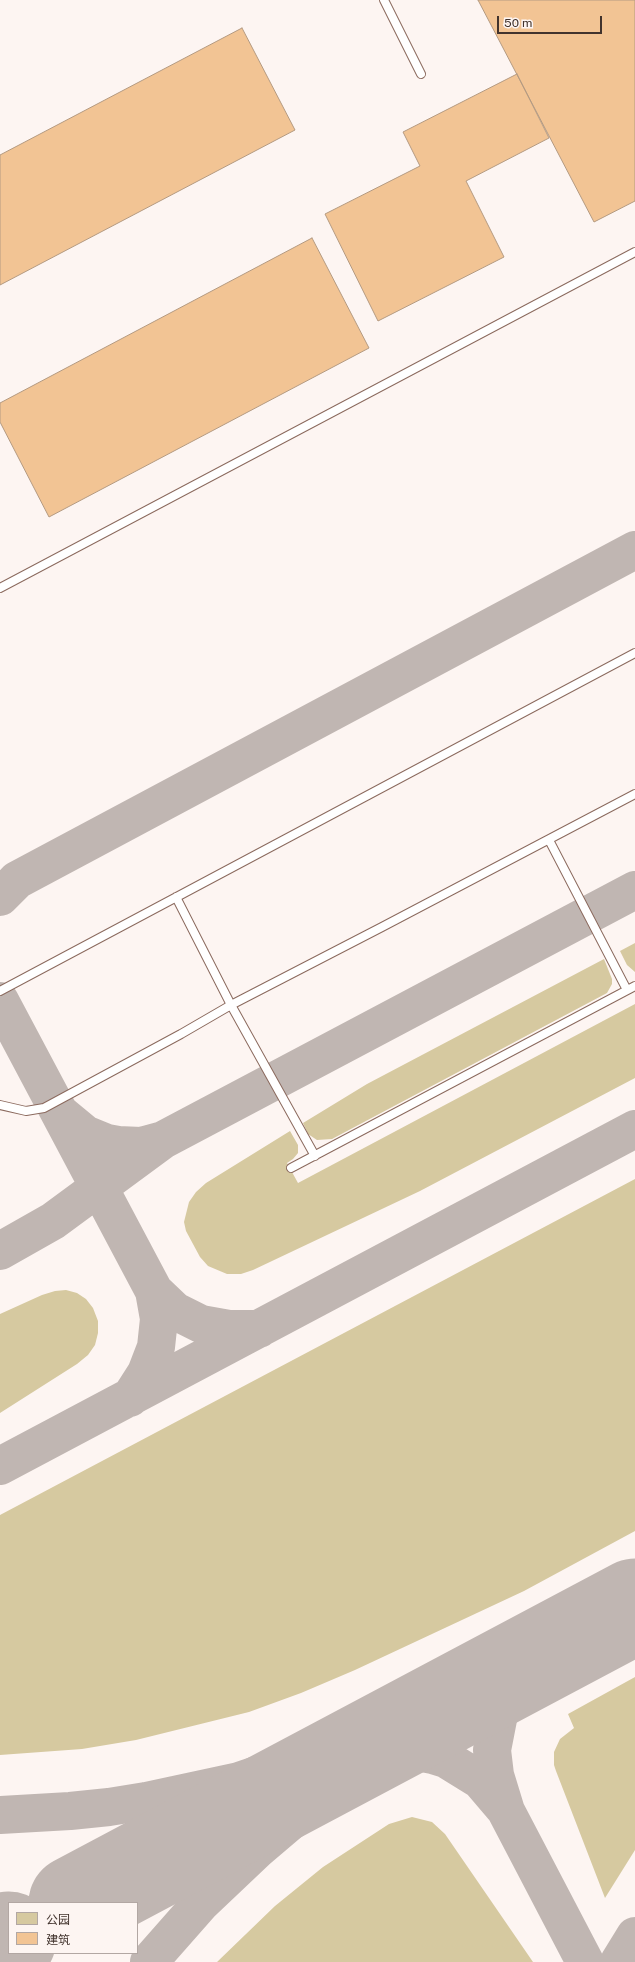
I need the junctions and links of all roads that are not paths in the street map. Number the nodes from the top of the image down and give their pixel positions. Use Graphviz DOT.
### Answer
graph roads {
  1 [pos="384,0"];
  2 [pos="421,74"];
  3 [pos="635,252"];
  4 [pos="0,588"];
  5 [pos="635,653"];
  6 [pos="635,794"];
  7 [pos="549,840"];
  8 [pos="176,897"];
  9 [pos="635,986"];
  10 [pos="627,990"];
  11 [pos="0,991"];
  12 [pos="231,1004"];
  13 [pos="0,1105"];
  14 [pos="315,1156"];
  15 [pos="291,1168"];
  1 -- 2 [label="lane"];
  3 -- 4 [label="lane"];
  5 -- 8 [label="lane"];
  6 -- 7 [label="lane"];
  7 -- 10 [label="lane"];
  7 -- 12 [label="lane"];
  8 -- 11 [label="lane"];
  8 -- 12 [label="lane"];
  9 -- 10 [label="lane"];
  10 -- 14 [label="lane"];
  12 -- 13 [label="lane"];
  12 -- 14 [label="lane"];
  14 -- 15 [label="lane"];
}
